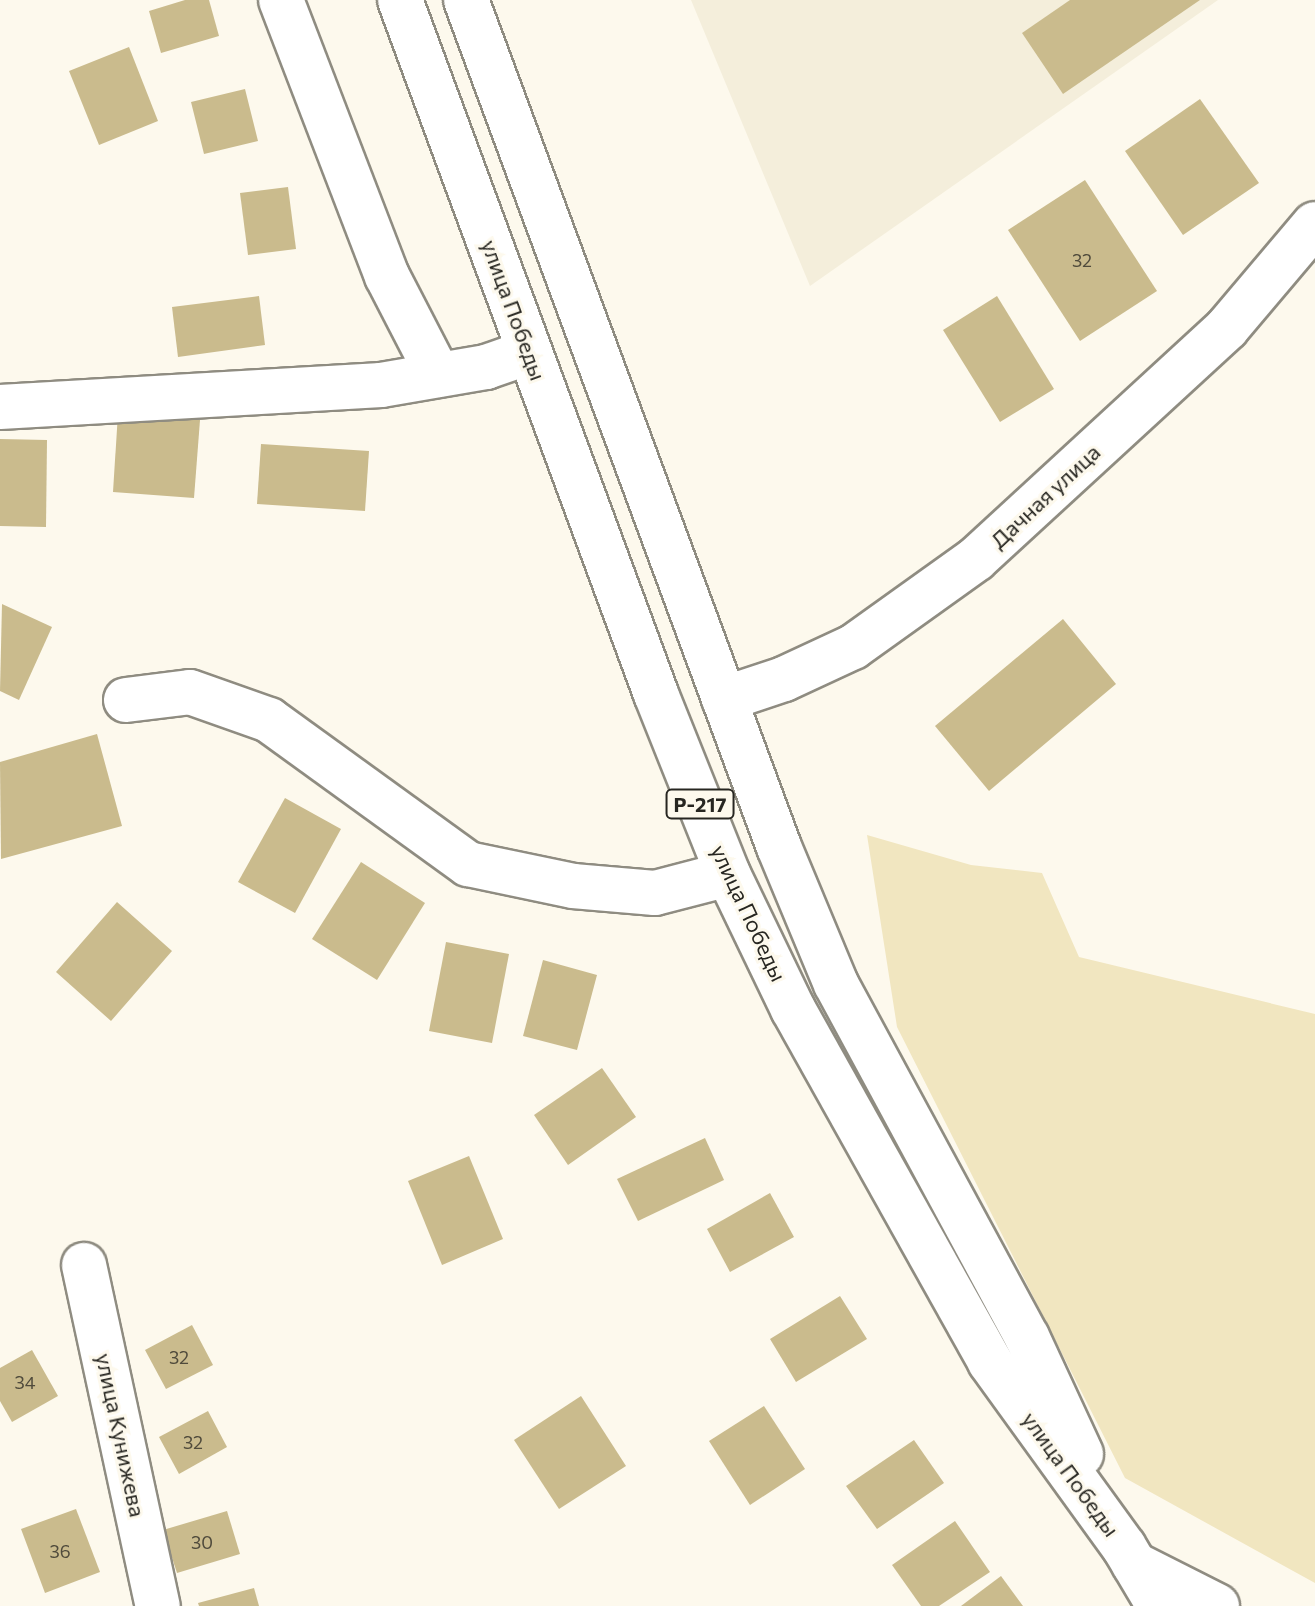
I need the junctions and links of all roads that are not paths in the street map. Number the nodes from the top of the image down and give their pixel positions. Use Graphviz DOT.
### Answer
graph roads {
  1 [pos="281,0"];
  2 [pos="400,0"];
  3 [pos="466,0"];
  4 [pos="1315,224"];
  5 [pos="529,352"];
  6 [pos="438,375"];
  7 [pos="0,407"];
  8 [pos="724,699"];
  9 [pos="126,700"];
  10 [pos="728,874"];
  11 [pos="84,1265"];
  12 [pos="1129,1555"];
  13 [pos="158,1606"];
  14 [pos="1159,1606"];
  15 [pos="1217,1606"];
  1 -- 6 [label="main road"];
  2 -- 5 [label="main road, улица Победы / Р-217"];
  3 -- 8 [label="main road, улица Победы / Р-217"];
  4 -- 8 [label="main road, Дачная улица"];
  5 -- 6 [label="main road"];
  5 -- 10 [label="main road, улица Победы / Р-217"];
  6 -- 7 [label="main road"];
  8 -- 12 [label="main road, улица Победы / Р-217"];
  9 -- 10 [label="main road"];
  10 -- 12 [label="main road, улица Победы / Р-217"];
  11 -- 13 [label="main road, улица Кунижева"];
  12 -- 14 [label="main road, улица Победы / Р-217"];
  12 -- 15 [label="main road"];
}
